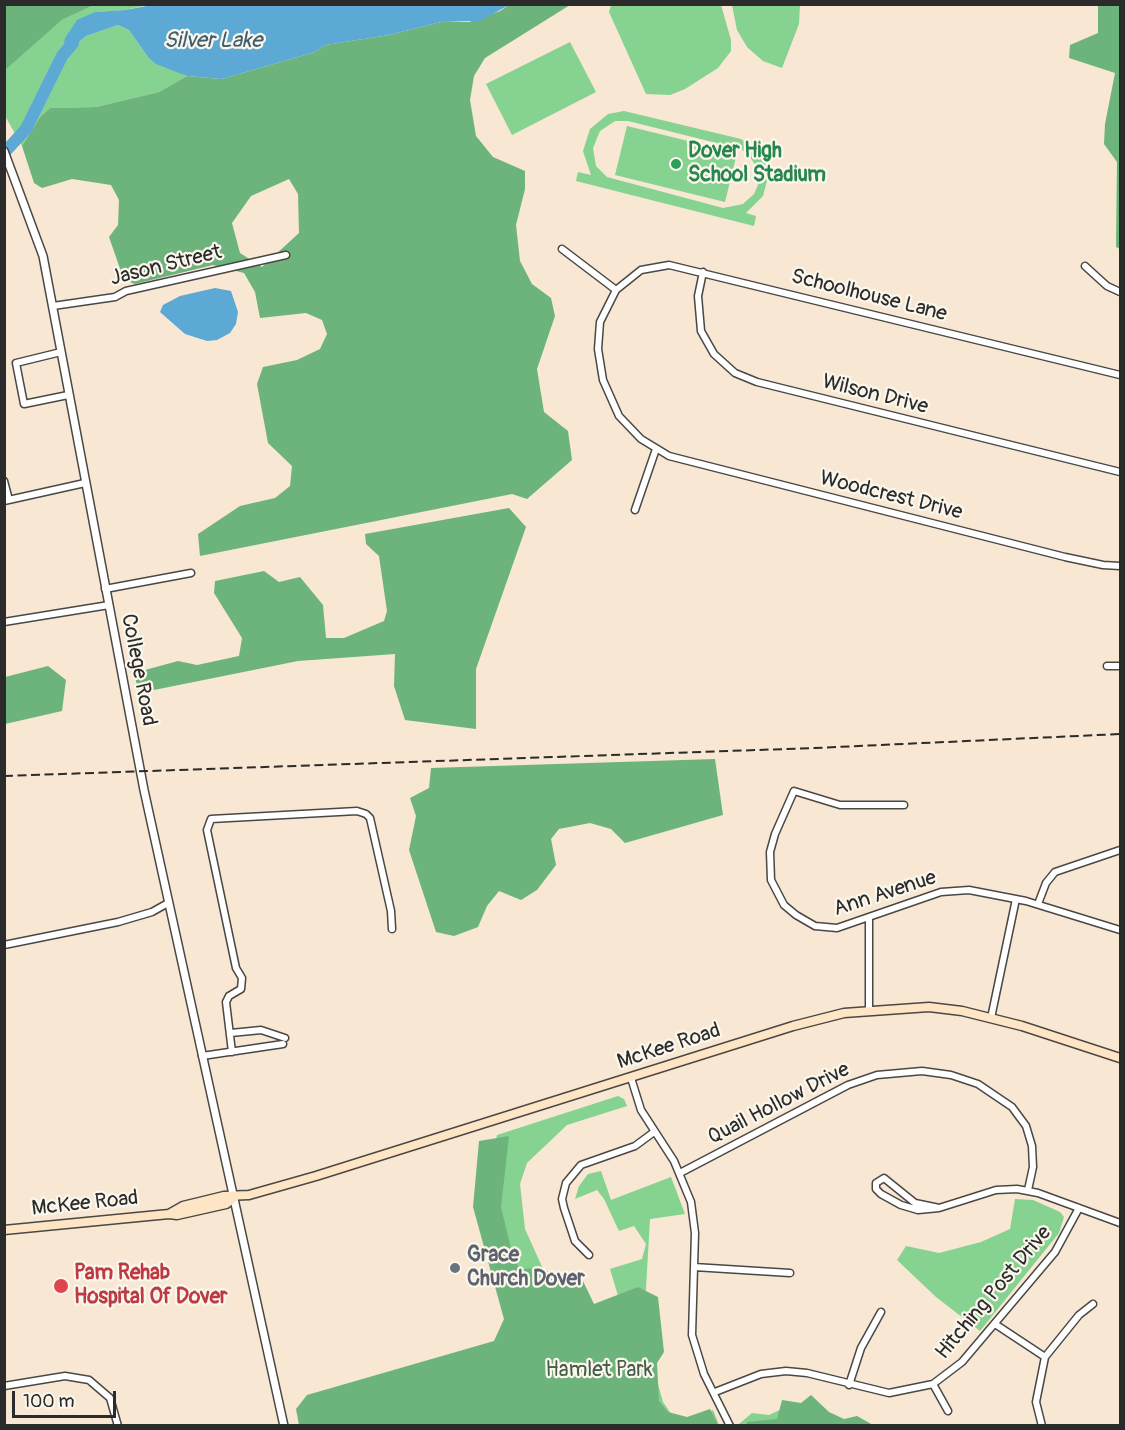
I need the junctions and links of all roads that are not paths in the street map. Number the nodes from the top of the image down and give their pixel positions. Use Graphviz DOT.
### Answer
graph roads {
  1 [pos="4,150"];
  2 [pos="562,249"];
  3 [pos="286,255"];
  4 [pos="1085,266"];
  5 [pos="703,272"];
  6 [pos="616,290"];
  7 [pos="1120,292"];
  8 [pos="53,306"];
  9 [pos="61,352"];
  10 [pos="1120,375"];
  11 [pos="68,395"];
  12 [pos="656,449"];
  13 [pos="1120,472"];
  14 [pos="4,481"];
  15 [pos="85,483"];
  16 [pos="7,501"];
  17 [pos="635,510"];
  18 [pos="1120,566"];
  19 [pos="191,573"];
  20 [pos="105,589"];
  21 [pos="109,605"];
  22 [pos="4,622"];
  23 [pos="1107,666"];
  24 [pos="1120,666"];
  25 [pos="904,805"];
  26 [pos="1120,850"];
  27 [pos="1016,899"];
  28 [pos="168,903"];
  29 [pos="1038,904"];
  30 [pos="869,918"];
  31 [pos="393,929"];
  32 [pos="1120,930"];
  33 [pos="4,945"];
  34 [pos="869,1011"];
  35 [pos="991,1018"];
  36 [pos="231,1033"];
  37 [pos="232,1052"];
  38 [pos="202,1056"];
  39 [pos="1120,1058"];
  40 [pos="631,1078"];
  41 [pos="654,1132"];
  42 [pos="680,1173"];
  43 [pos="1028,1190"];
  44 [pos="234,1197"];
  45 [pos="939,1208"];
  46 [pos="1078,1208"];
  47 [pos="1120,1223"];
  48 [pos="4,1230"];
  49 [pos="589,1256"];
  50 [pos="694,1266"];
  51 [pos="790,1274"];
  52 [pos="1093,1304"];
  53 [pos="881,1312"];
  54 [pos="995,1324"];
  55 [pos="1045,1358"];
  56 [pos="933,1384"];
  57 [pos="849,1385"];
  58 [pos="4,1386"];
  59 [pos="714,1392"];
  60 [pos="948,1411"];
  61 [pos="118,1425"];
  62 [pos="284,1425"];
  63 [pos="730,1425"];
  64 [pos="1042,1425"];
  1 -- 8 [label="street, College Road"];
  2 -- 6 [label="street"];
  3 -- 8 [label="street, Jason Street"];
  4 -- 7 [label="street"];
  5 -- 6 [label="street, Schoolhouse Lane"];
  5 -- 10 [label="street, Schoolhouse Lane"];
  5 -- 13 [label="street, Wilson Drive"];
  6 -- 12 [label="street, Woodcrest Drive"];
  8 -- 9 [label="street, College Road"];
  9 -- 11 [label="street, College Road"];
  9 -- 11 [label="street"];
  11 -- 15 [label="street, College Road"];
  12 -- 17 [label="street"];
  12 -- 18 [label="street, Woodcrest Drive"];
  14 -- 16 [label="street"];
  15 -- 16 [label="street"];
  15 -- 20 [label="street, College Road"];
  19 -- 20 [label="street"];
  20 -- 21 [label="street, College Road"];
  21 -- 22 [label="street"];
  21 -- 28 [label="street, College Road"];
  23 -- 24 [label="street"];
  25 -- 30 [label="street, Ann Avenue"];
  26 -- 29 [label="street"];
  27 -- 29 [label="street, Ann Avenue"];
  27 -- 30 [label="street, Ann Avenue"];
  27 -- 35 [label="street"];
  28 -- 33 [label="street"];
  28 -- 38 [label="street, College Road"];
  29 -- 32 [label="street, Ann Avenue"];
  30 -- 34 [label="street"];
  31 -- 36 [label="street"];
  34 -- 35 [label="main road, McKee Road"];
  34 -- 40 [label="main road, McKee Road"];
  35 -- 39 [label="main road, McKee Road"];
  36 -- 37 [label="street"];
  36 -- 37 [label="street"];
  37 -- 38 [label="street"];
  38 -- 44 [label="street, College Road"];
  40 -- 41 [label="street"];
  40 -- 44 [label="main road, McKee Road"];
  41 -- 42 [label="street"];
  41 -- 49 [label="street"];
  42 -- 43 [label="street, Quail Hollow Drive"];
  42 -- 50 [label="street"];
  43 -- 45 [label="street"];
  43 -- 46 [label="street"];
  44 -- 48 [label="main road, McKee Road"];
  44 -- 62 [label="street, College Road"];
  45 -- 45 [label="street"];
  46 -- 47 [label="street"];
  46 -- 54 [label="street, Hitching Post Drive"];
  50 -- 51 [label="street"];
  50 -- 59 [label="street"];
  52 -- 55 [label="street"];
  53 -- 57 [label="street"];
  54 -- 55 [label="street"];
  54 -- 56 [label="street, Hitching Post Drive"];
  55 -- 64 [label="street"];
  56 -- 57 [label="street, Hitching Post Drive"];
  56 -- 60 [label="street"];
  57 -- 59 [label="street, Hitching Post Drive"];
  58 -- 61 [label="street"];
  59 -- 63 [label="street"];
}
